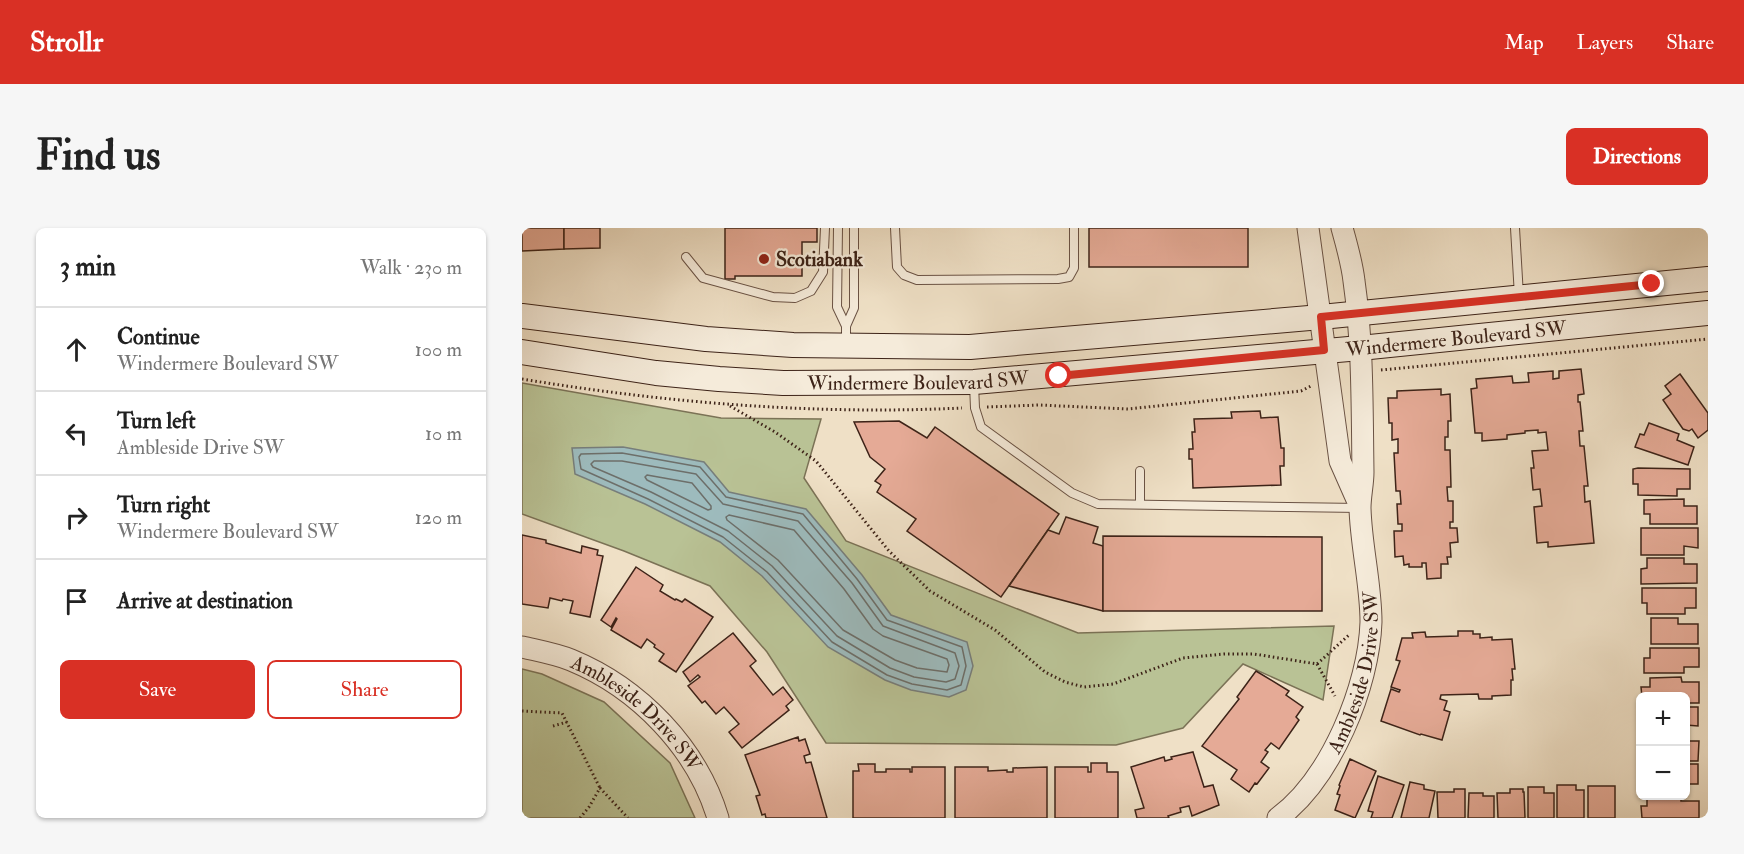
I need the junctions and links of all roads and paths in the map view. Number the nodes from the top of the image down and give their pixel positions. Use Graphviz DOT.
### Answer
graph roads {
  1 [pos="825,228"];
  2 [pos="838,228"];
  3 [pos="854,228"];
  4 [pos="896,228"];
  5 [pos="1074,228"];
  6 [pos="1308,228"];
  7 [pos="1342,228"];
  8 [pos="1515,228"];
  9 [pos="686,257"];
  10 [pos="1708,279"];
  11 [pos="1519,297"];
  12 [pos="1358,313"];
  13 [pos="1708,313"];
  14 [pos="522,316"];
  15 [pos="1321,317"];
  16 [pos="846,336"];
  17 [pos="1708,339"];
  18 [pos="1324,350"];
  19 [pos="522,352"];
  20 [pos="1360,359"];
  21 [pos="974,382"];
  22 [pos="728,405"];
  23 [pos="1140,471"];
  24 [pos="1140,504"];
  25 [pos="1360,508"];
  26 [pos="1370,632"];
  27 [pos="522,647"];
  28 [pos="1317,664"];
  29 [pos="1353,705"];
  30 [pos="522,711"];
  31 [pos="567,722"];
  32 [pos="553,726"];
  33 [pos="600,788"];
  34 [pos="582,817"];
  35 [pos="628,818"];
  36 [pos="718,818"];
  37 [pos="1278,818"];
  1 -- 9 [label="lane"];
  2 -- 16 [label="lane"];
  3 -- 16 [label="lane"];
  4 -- 5 [label="lane"];
  6 -- 15 [label="street, Ambleside Drive SW"];
  7 -- 12 [label="street, Ambleside Drive SW"];
  8 -- 11 [label="lane"];
  10 -- 11 [label="main road, Windermere Boulevard SW"];
  11 -- 12 [label="main road, Windermere Boulevard SW"];
  12 -- 15 [label="main road, Windermere Boulevard SW"];
  12 -- 20 [label="street, Ambleside Drive SW"];
  13 -- 20 [label="main road, Windermere Boulevard SW"];
  14 -- 16 [label="main road, Windermere Boulevard SW"];
  15 -- 16 [label="main road, Windermere Boulevard SW"];
  15 -- 18 [label="street, Ambleside Drive SW"];
  17 -- 20 [label="path"];
  18 -- 20 [label="main road, Windermere Boulevard SW"];
  18 -- 21 [label="main road, Windermere Boulevard SW"];
  18 -- 25 [label="street, Ambleside Drive SW"];
  19 -- 21 [label="main road, Windermere Boulevard SW"];
  20 -- 25 [label="street, Ambleside Drive SW"];
  21 -- 24 [label="lane"];
  22 -- 28 [label="path"];
  23 -- 24 [label="lane"];
  24 -- 25 [label="lane"];
  25 -- 26 [label="street, Ambleside Drive SW"];
  26 -- 28 [label="path"];
  26 -- 29 [label="street, Ambleside Drive SW"];
  27 -- 36 [label="street, Ambleside Drive SW"];
  28 -- 29 [label="path"];
  29 -- 37 [label="street, Ambleside Drive SW"];
  30 -- 31 [label="path"];
  31 -- 32 [label="path"];
  31 -- 33 [label="path"];
  33 -- 34 [label="path"];
  33 -- 35 [label="path"];
}
